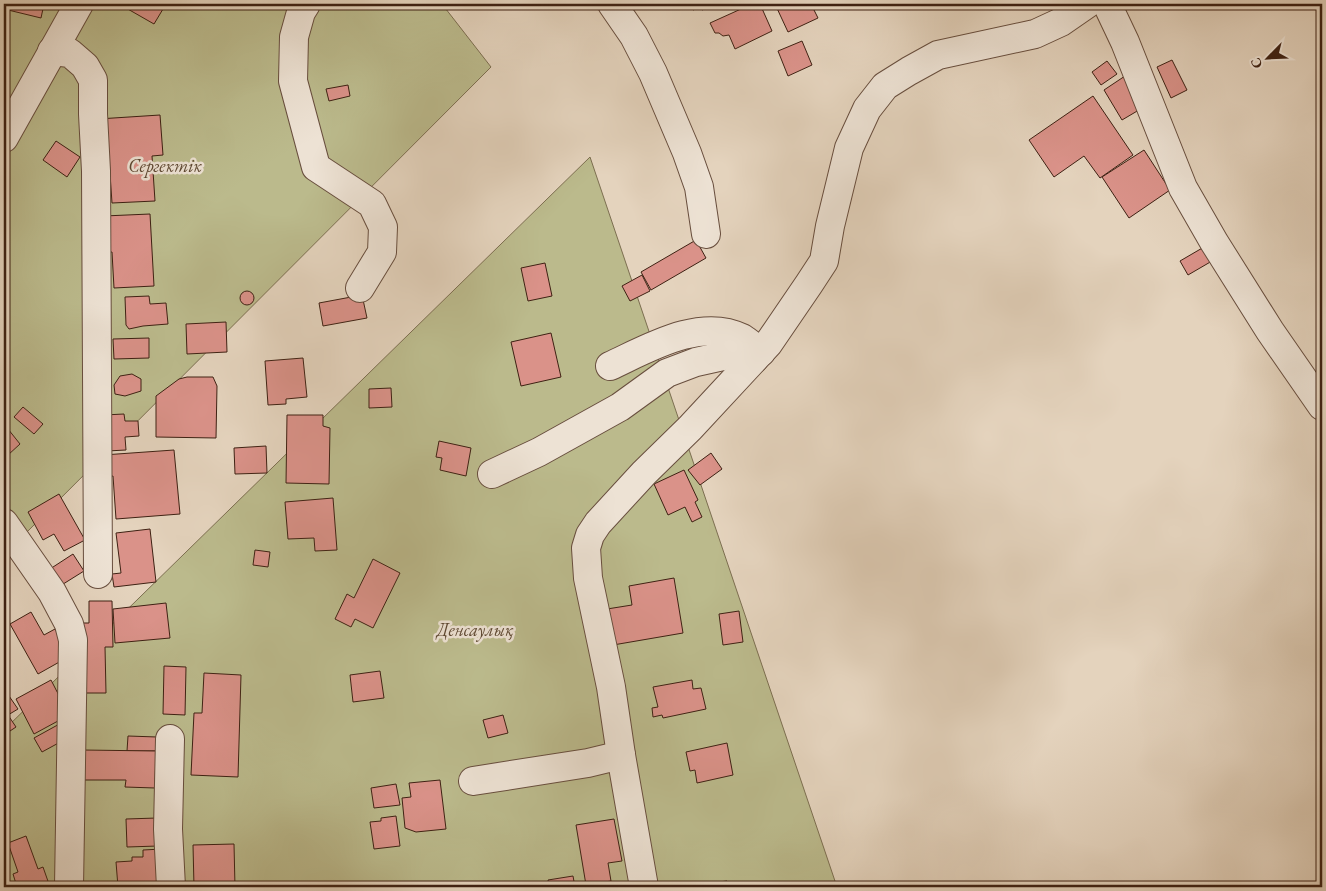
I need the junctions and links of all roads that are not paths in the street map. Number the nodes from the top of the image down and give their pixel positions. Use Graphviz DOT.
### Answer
graph roads {
  1 [pos="79,4"];
  2 [pos="306,4"];
  3 [pos="612,4"];
  4 [pos="1087,4"];
  5 [pos="1106,4"];
  6 [pos="630,16"];
  7 [pos="52,51"];
  8 [pos="4,138"];
  9 [pos="706,234"];
  10 [pos="360,288"];
  11 [pos="757,355"];
  12 [pos="610,366"];
  13 [pos="1322,406"];
  14 [pos="492,474"];
  15 [pos="4,522"];
  16 [pos="98,574"];
  17 [pos="170,739"];
  18 [pos="621,755"];
  19 [pos="473,780"];
  20 [pos="69,887"];
  21 [pos="171,887"];
  22 [pos="644,887"];
  1 -- 7 [label="street"];
  2 -- 10 [label="street"];
  3 -- 6 [label="street"];
  4 -- 11 [label="street"];
  5 -- 13 [label="street"];
  6 -- 9 [label="street"];
  7 -- 8 [label="street"];
  7 -- 16 [label="street"];
  11 -- 12 [label="street"];
  11 -- 14 [label="street"];
  11 -- 18 [label="street"];
  15 -- 20 [label="street"];
  17 -- 21 [label="street"];
  18 -- 19 [label="street"];
  18 -- 22 [label="street"];
}
